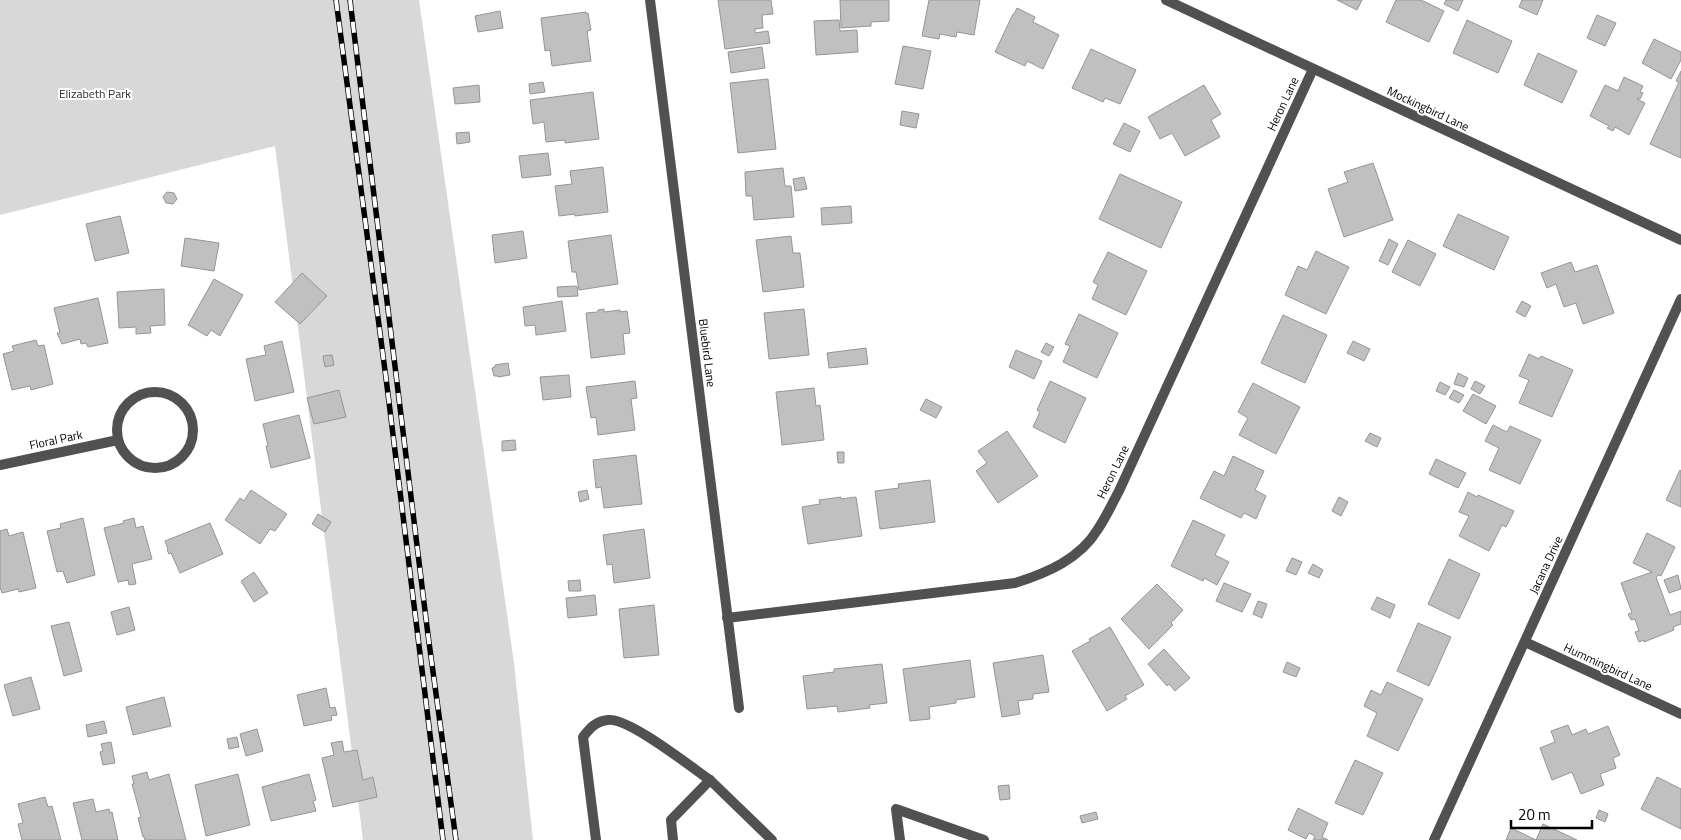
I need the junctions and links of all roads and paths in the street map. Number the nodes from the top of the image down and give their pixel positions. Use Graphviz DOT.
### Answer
graph roads {
  1 [pos="650,0"];
  2 [pos="1166,0"];
  3 [pos="1313,69"];
  4 [pos="1681,240"];
  5 [pos="1681,299"];
  6 [pos="118,440"];
  7 [pos="0,465"];
  8 [pos="727,618"];
  9 [pos="1525,642"];
  10 [pos="739,708"];
  11 [pos="1681,714"];
  12 [pos="710,780"];
  13 [pos="596,840"];
  14 [pos="673,840"];
  15 [pos="772,840"];
  16 [pos="900,840"];
  17 [pos="984,840"];
  18 [pos="1434,840"];
  1 -- 8 [label="street, Bluebird Lane"];
  2 -- 3 [label="street, Mockingbird Lane"];
  3 -- 4 [label="street, Mockingbird Lane"];
  3 -- 8 [label="street, Heron Lane"];
  5 -- 9 [label="street, Jacana Drive"];
  6 -- 6 [label="street"];
  6 -- 7 [label="street, Floral Park"];
  8 -- 10 [label="street, Bluebird Lane"];
  9 -- 11 [label="street, Hummingbird Lane"];
  9 -- 18 [label="street, Jacana Drive"];
  12 -- 13 [label="street"];
  12 -- 14 [label="street"];
  12 -- 15 [label="street"];
  16 -- 17 [label="street"];
}
